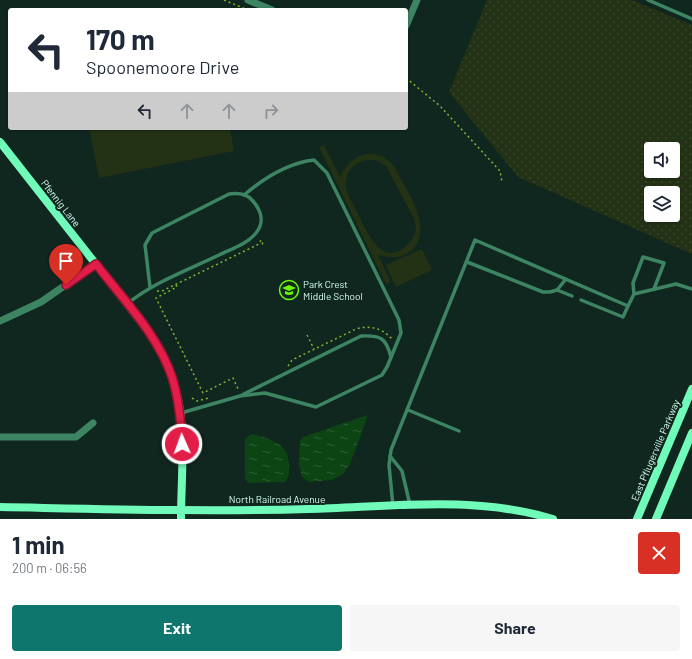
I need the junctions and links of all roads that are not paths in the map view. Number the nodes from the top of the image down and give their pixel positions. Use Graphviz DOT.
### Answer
graph roads {
  1 [pos="250,0"];
  2 [pos="417,0"];
  3 [pos="648,0"];
  4 [pos="268,8"];
  5 [pos="692,19"];
  6 [pos="408,21"];
  7 [pos="0,142"];
  8 [pos="244,195"];
  9 [pos="467,262"];
  10 [pos="96,264"];
  11 [pos="566,279"];
  12 [pos="150,287"];
  13 [pos="654,289"];
  14 [pos="692,289"];
  15 [pos="557,290"];
  16 [pos="634,294"];
  17 [pos="572,296"];
  18 [pos="581,300"];
  19 [pos="127,304"];
  20 [pos="628,306"];
  21 [pos="0,321"];
  22 [pos="391,357"];
  23 [pos="692,389"];
  24 [pos="240,396"];
  25 [pos="408,410"];
  26 [pos="180,413"];
  27 [pos="93,423"];
  28 [pos="459,432"];
  29 [pos="692,433"];
  30 [pos="0,437"];
  31 [pos="390,456"];
  32 [pos="410,505"];
  33 [pos="393,506"];
  34 [pos="0,507"];
  35 [pos="181,509"];
  36 [pos="181,519"];
  37 [pos="553,519"];
  38 [pos="637,519"];
  39 [pos="656,519"];
  1 -- 4 [label="street"];
  2 -- 6 [label="street"];
  3 -- 5 [label="lane"];
  7 -- 10 [label="street, Pfennig Lane"];
  8 -- 12 [label="lane"];
  8 -- 12 [label="lane"];
  8 -- 22 [label="lane"];
  9 -- 11 [label="lane"];
  9 -- 15 [label="lane"];
  9 -- 25 [label="lane"];
  10 -- 19 [label="street, Pfennig Lane"];
  10 -- 21 [label="street"];
  11 -- 15 [label="lane"];
  11 -- 20 [label="lane"];
  12 -- 19 [label="lane"];
  13 -- 14 [label="lane"];
  13 -- 16 [label="lane"];
  13 -- 16 [label="lane"];
  15 -- 17 [label="lane"];
  16 -- 20 [label="lane"];
  18 -- 20 [label="lane"];
  19 -- 26 [label="street, Pfennig Lane"];
  22 -- 24 [label="lane"];
  22 -- 24 [label="lane"];
  23 -- 38 [label="street, East Pflugerville Parkway"];
  24 -- 26 [label="lane"];
  25 -- 28 [label="lane"];
  25 -- 31 [label="lane"];
  26 -- 35 [label="street, Pfennig Lane"];
  27 -- 30 [label="street"];
  29 -- 39 [label="street"];
  31 -- 32 [label="lane"];
  31 -- 33 [label="lane"];
  32 -- 33 [label="street, North Railroad Avenue"];
  32 -- 37 [label="street, North Railroad Avenue"];
  33 -- 35 [label="street, North Railroad Avenue"];
  34 -- 35 [label="street, North Railroad Avenue"];
  35 -- 36 [label="street, Pfennig Lane"];
}
